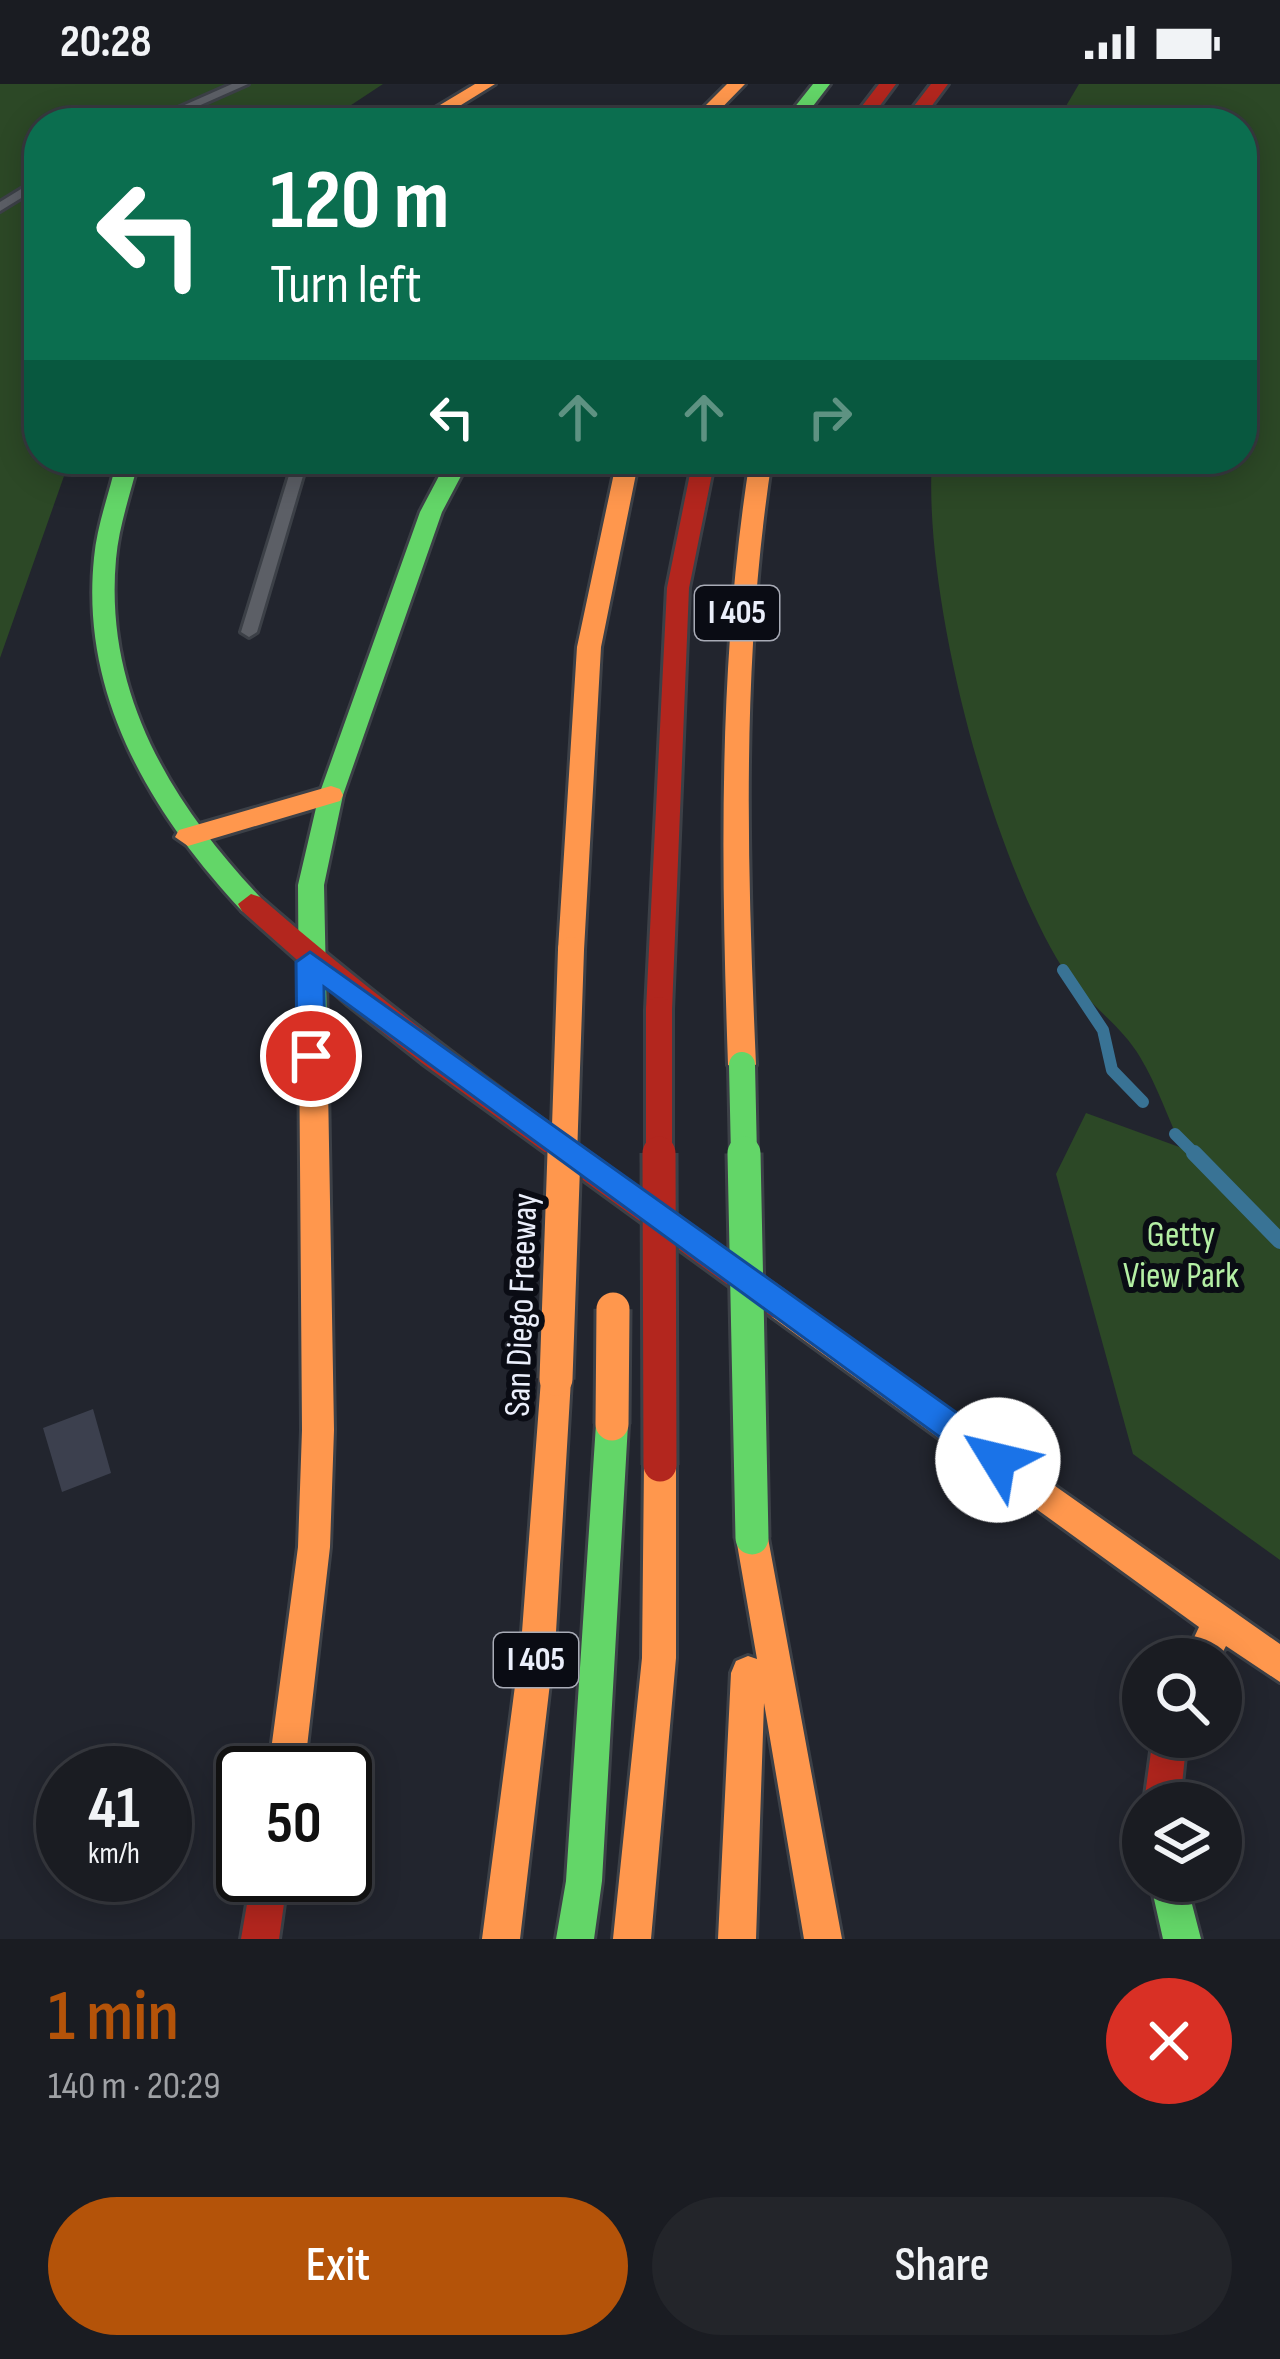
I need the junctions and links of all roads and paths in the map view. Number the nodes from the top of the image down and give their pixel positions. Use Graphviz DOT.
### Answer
graph roads {
  1 [pos="242,84"];
  2 [pos="487,84"];
  3 [pos="736,84"];
  4 [pos="822,84"];
  5 [pos="888,84"];
  6 [pos="940,84"];
  7 [pos="185,108"];
  8 [pos="445,108"];
  9 [pos="712,108"];
  10 [pos="803,108"];
  11 [pos="870,108"];
  12 [pos="922,108"];
  13 [pos="124,474"];
  14 [pos="296,474"];
  15 [pos="451,474"];
  16 [pos="625,474"];
  17 [pos="701,474"];
  18 [pos="757,474"];
  19 [pos="249,632"];
  20 [pos="331,795"];
  21 [pos="188,837"];
  22 [pos="310,962"];
  23 [pos="616,1144"];
  24 [pos="615,1214"];
  25 [pos="614,1284"];
  26 [pos="752,1538"];
  27 [pos="1221,1620"];
  28 [pos="1212,1638"];
  29 [pos="1280,1665"];
  30 [pos="289,1746"];
  31 [pos="266,1902"];
  32 [pos="1173,1902"];
  33 [pos="260,1939"];
  34 [pos="501,1939"];
  35 [pos="574,1939"];
  36 [pos="632,1939"];
  37 [pos="736,1939"];
  38 [pos="823,1939"];
  39 [pos="1182,1939"];
  1 -- 7 [label="lane"];
  2 -- 8 [label="main road"];
  3 -- 9 [label="main road"];
  4 -- 10 [label="main road"];
  5 -- 11 [label="main road"];
  6 -- 12 [label="main road"];
  13 -- 21 [label="main road"];
  14 -- 19 [label="lane"];
  15 -- 20 [label="main road"];
  16 -- 34 [label="main road, San Diego Freeway / I 405, bridge"];
  17 -- 36 [label="main road, bridge"];
  18 -- 26 [label="main road, I 405, bridge"];
  20 -- 21 [label="main road"];
  20 -- 22 [label="main road"];
  21 -- 22 [label="main road"];
  22 -- 27 [label="main road"];
  22 -- 30 [label="main road"];
  23 -- 24 [label="main road"];
  25 -- 35 [label="main road, bridge"];
  26 -- 37 [label="main road, I 405"];
  26 -- 38 [label="main road"];
  27 -- 28 [label="main road"];
  27 -- 29 [label="main road"];
  31 -- 33 [label="main road"];
  32 -- 39 [label="main road"];
}
